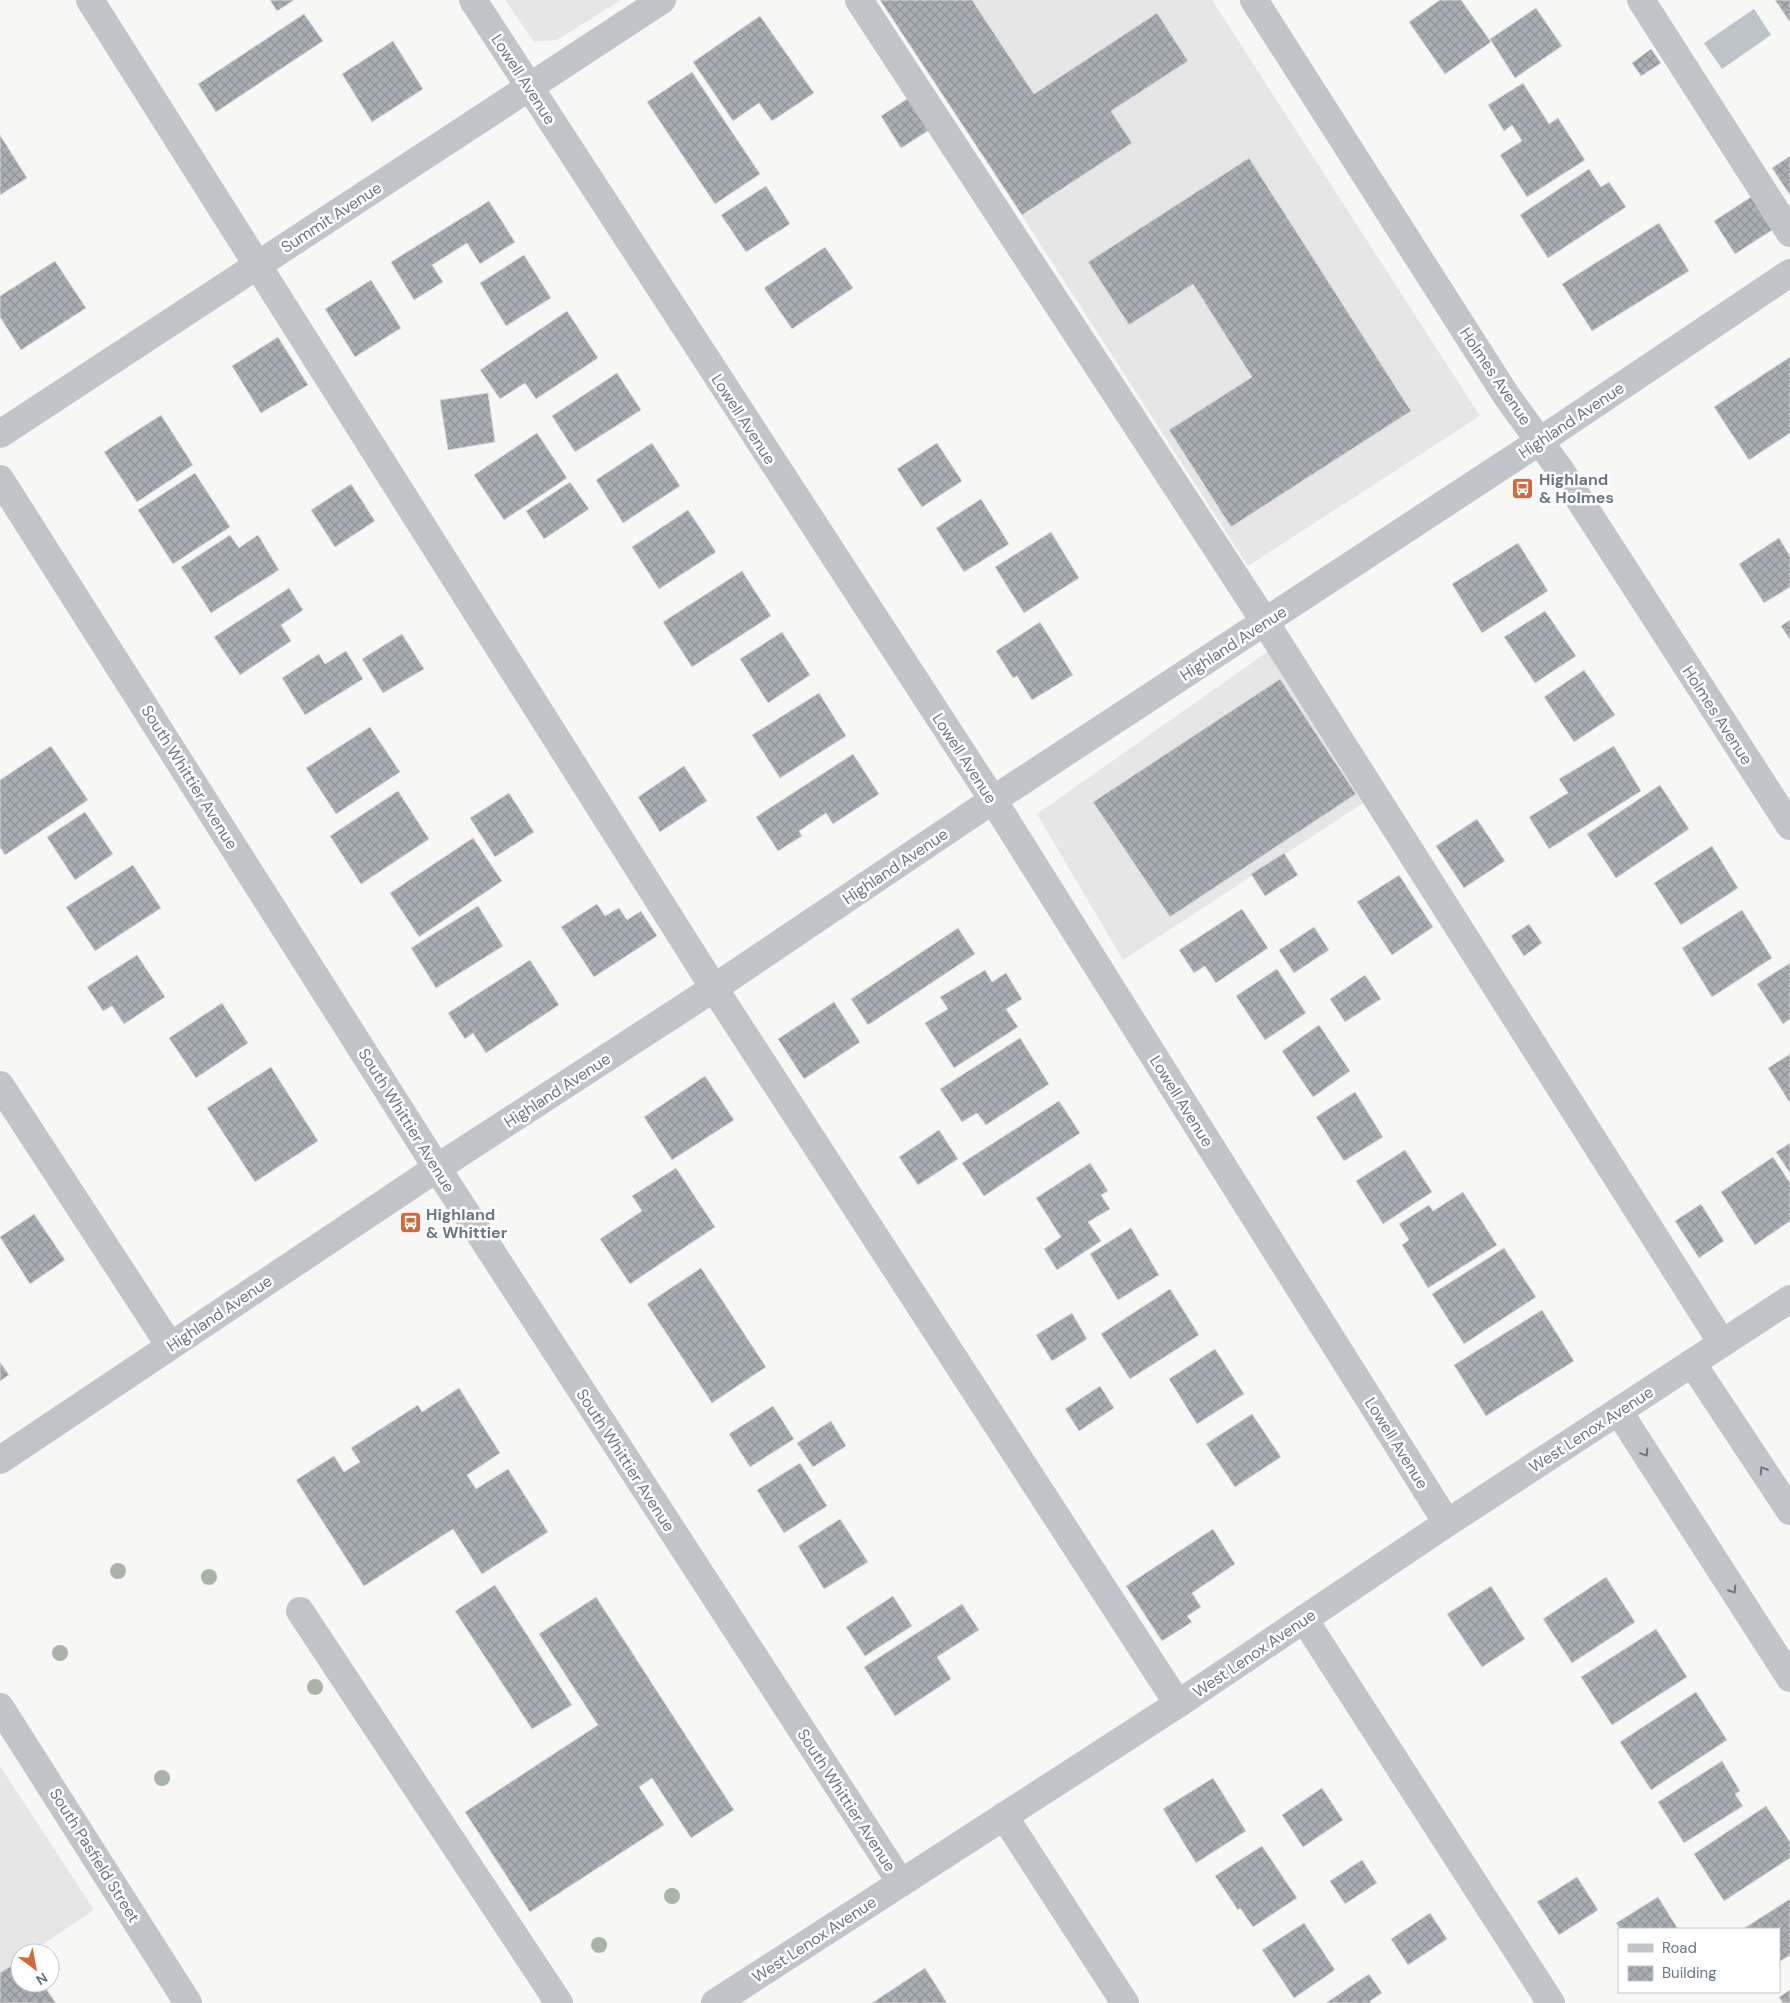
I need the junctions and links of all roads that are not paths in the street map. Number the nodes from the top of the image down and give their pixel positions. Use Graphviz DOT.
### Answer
graph roads {
  1 [pos="90,0"];
  2 [pos="472,0"];
  3 [pos="662,0"];
  4 [pos="859,0"];
  5 [pos="1254,0"];
  6 [pos="1641,0"];
  7 [pos="529,88"];
  8 [pos="1790,233"];
  9 [pos="258,264"];
  10 [pos="1790,273"];
  11 [pos="0,434"];
  12 [pos="1540,442"];
  13 [pos="0,479"];
  14 [pos="1265,622"];
  15 [pos="993,800"];
  16 [pos="1790,826"];
  17 [pos="714,988"];
  18 [pos="0,1085"];
  19 [pos="437,1168"];
  20 [pos="1790,1299"];
  21 [pos="1722,1343"];
  22 [pos="170,1346"];
  23 [pos="1692,1363"];
  24 [pos="1619,1412"];
  25 [pos="0,1460"];
  26 [pos="1790,1511"];
  27 [pos="1447,1523"];
  28 [pos="300,1611"];
  29 [pos="1304,1619"];
  30 [pos="1790,1678"];
  31 [pos="1178,1704"];
  32 [pos="0,1707"];
  33 [pos="1004,1816"];
  34 [pos="901,1883"];
  35 [pos="723,2001"];
  36 [pos="188,2003"];
  37 [pos="559,2003"];
  38 [pos="1125,2003"];
  39 [pos="1551,2003"];
  1 -- 9 [label="street"];
  2 -- 7 [label="street, Lowell Avenue"];
  3 -- 7 [label="street, Summit Avenue"];
  4 -- 14 [label="street"];
  5 -- 12 [label="street, Holmes Avenue"];
  6 -- 8 [label="street"];
  7 -- 9 [label="street, Summit Avenue"];
  7 -- 15 [label="street, Lowell Avenue"];
  9 -- 11 [label="street, Summit Avenue"];
  9 -- 17 [label="street"];
  10 -- 12 [label="street, Highland Avenue"];
  12 -- 14 [label="street, Highland Avenue"];
  12 -- 16 [label="street, Holmes Avenue"];
  13 -- 19 [label="street, South Whittier Avenue"];
  14 -- 15 [label="street, Highland Avenue"];
  14 -- 21 [label="street"];
  15 -- 17 [label="street, Highland Avenue"];
  15 -- 27 [label="street, Lowell Avenue"];
  17 -- 19 [label="street, Highland Avenue"];
  17 -- 31 [label="street"];
  18 -- 22 [label="street"];
  19 -- 22 [label="street, Highland Avenue"];
  19 -- 34 [label="street, South Whittier Avenue"];
  20 -- 21 [label="street, West Lenox Avenue"];
  21 -- 23 [label="street, West Lenox Avenue"];
  22 -- 25 [label="street, Highland Avenue"];
  23 -- 24 [label="street, West Lenox Avenue"];
  26 -- 23 [label="street, one-way"];
  24 -- 27 [label="street, West Lenox Avenue"];
  24 -- 30 [label="street, one-way"];
  27 -- 29 [label="street, West Lenox Avenue"];
  28 -- 37 [label="street"];
  29 -- 31 [label="street, West Lenox Avenue"];
  29 -- 39 [label="street"];
  31 -- 33 [label="street, West Lenox Avenue"];
  32 -- 36 [label="street, South Pasfield Street"];
  33 -- 34 [label="street, West Lenox Avenue"];
  33 -- 38 [label="street"];
  34 -- 35 [label="street, West Lenox Avenue"];
}
